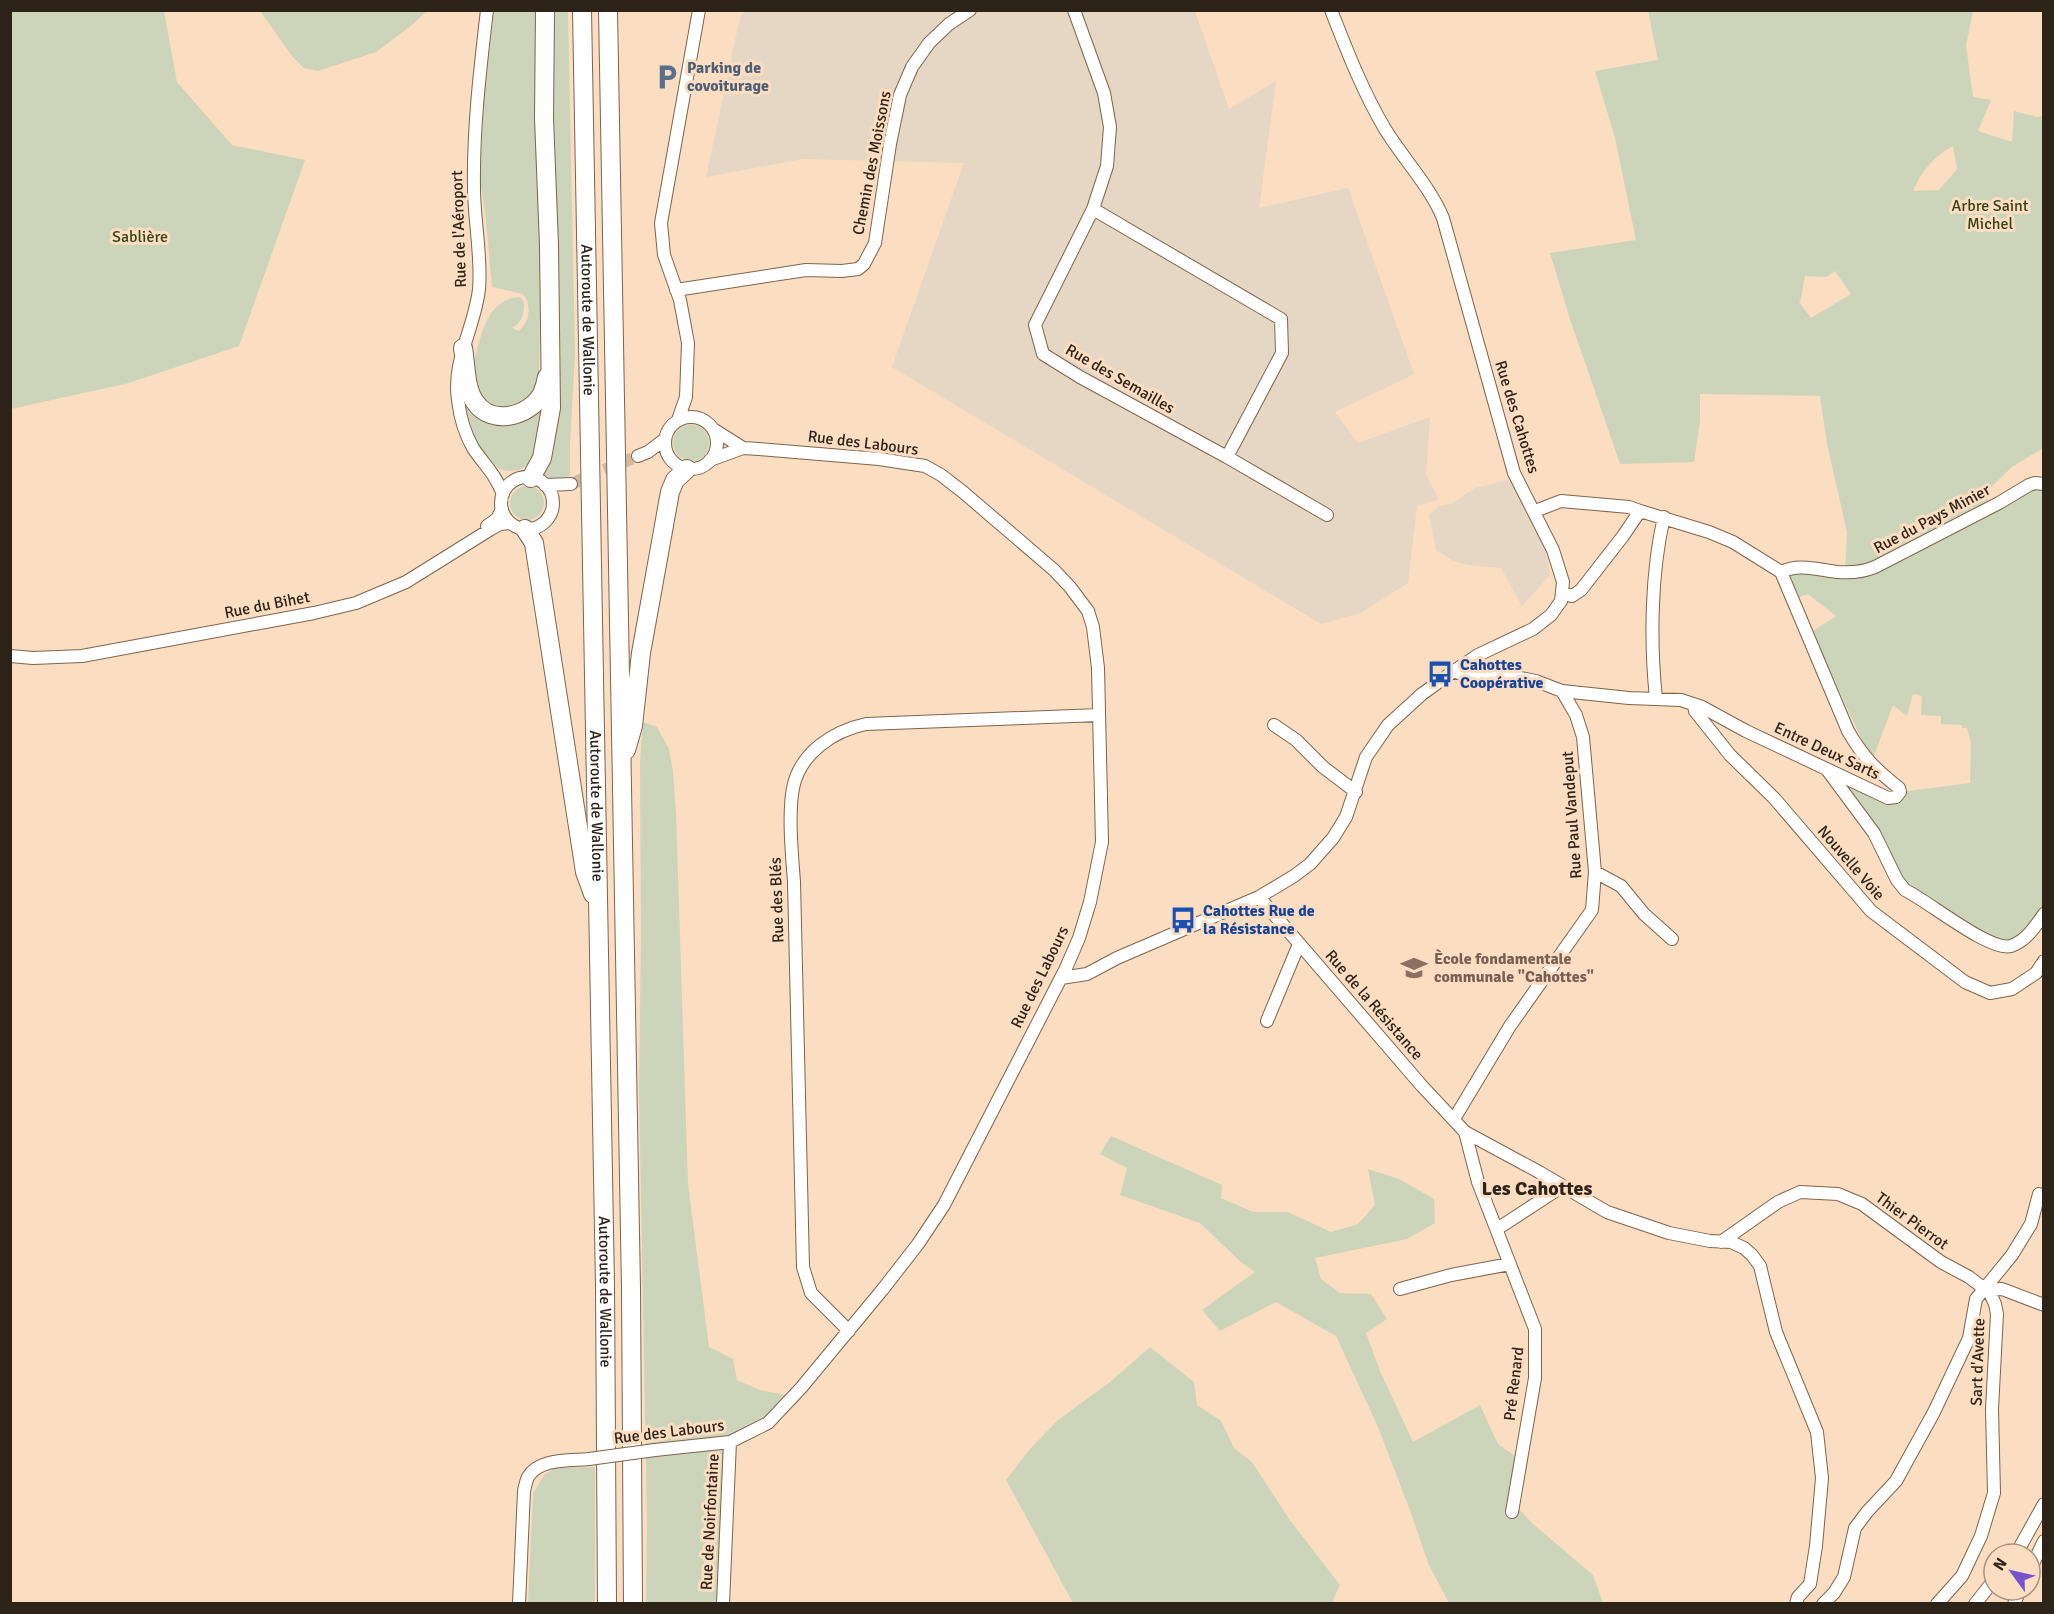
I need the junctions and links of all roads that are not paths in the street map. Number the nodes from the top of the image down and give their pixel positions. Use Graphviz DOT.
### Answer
graph roads {
  1 [pos="487,10"];
  2 [pos="545,10"];
  3 [pos="582,10"];
  4 [pos="608,10"];
  5 [pos="699,10"];
  6 [pos="970,10"];
  7 [pos="1074,10"];
  8 [pos="1331,10"];
  9 [pos="1093,209"];
  10 [pos="676,290"];
  11 [pos="463,348"];
  12 [pos="551,360"];
  13 [pos="686,397"];
  14 [pos="702,419"];
  15 [pos="678,420"];
  16 [pos="713,429"];
  17 [pos="665,439"];
  18 [pos="743,448"];
  19 [pos="668,455"];
  20 [pos="1227,457"];
  21 [pos="710,460"];
  22 [pos="687,469"];
  23 [pos="492,470"];
  24 [pos="532,480"];
  25 [pos="2043,484"];
  26 [pos="502,494"];
  27 [pos="552,500"];
  28 [pos="502,509"];
  29 [pos="1535,511"];
  30 [pos="1640,511"];
  31 [pos="1327,516"];
  32 [pos="1664,517"];
  33 [pos="517,526"];
  34 [pos="1781,572"];
  35 [pos="1562,594"];
  36 [pos="10,647"];
  37 [pos="10,656"];
  38 [pos="1454,671"];
  39 [pos="1562,691"];
  40 [pos="1656,698"];
  41 [pos="1694,705"];
  42 [pos="1099,716"];
  43 [pos="1274,727"];
  44 [pos="621,766"];
  45 [pos="1828,771"];
  46 [pos="1356,792"];
  47 [pos="1595,872"];
  48 [pos="1259,897"];
  49 [pos="598,910"];
  50 [pos="2043,914"];
  51 [pos="1672,939"];
  52 [pos="1299,944"];
  53 [pos="2043,961"];
  54 [pos="1060,978"];
  55 [pos="1267,1021"];
  56 [pos="1454,1119"];
  57 [pos="1465,1132"];
  58 [pos="1563,1186"];
  59 [pos="2039,1194"];
  60 [pos="1497,1229"];
  61 [pos="1721,1242"];
  62 [pos="1510,1264"];
  63 [pos="1400,1289"];
  64 [pos="1984,1290"];
  65 [pos="2043,1305"];
  66 [pos="849,1331"];
  67 [pos="730,1442"];
  68 [pos="2043,1504"];
  69 [pos="1512,1512"];
  70 [pos="2022,1542"];
  71 [pos="723,1603"];
  72 [pos="519,1604"];
  73 [pos="607,1604"];
  74 [pos="633,1604"];
  75 [pos="1796,1604"];
  76 [pos="1823,1604"];
  77 [pos="1937,1604"];
  1 -- 11 [label="street, Rue de l'Aéroport"];
  2 -- 12 [label="highway"];
  3 -- 49 [label="highway, Autoroute de Wallonie"];
  4 -- 44 [label="highway, Autoroute de Wallonie"];
  5 -- 10 [label="street"];
  6 -- 10 [label="street, Chemin des Moissons"];
  7 -- 9 [label="street, Rue des Semailles"];
  8 -- 29 [label="street, Rue des Cahottes"];
  9 -- 20 [label="street"];
  9 -- 20 [label="street, Rue des Semailles"];
  10 -- 13 [label="street"];
  11 -- 12 [label="highway"];
  11 -- 23 [label="street, Rue de l'Aéroport"];
  12 -- 24 [label="highway"];
  13 -- 14 [label="street"];
  13 -- 15 [label="street"];
  14 -- 15 [label="street"];
  14 -- 16 [label="street"];
  15 -- 17 [label="street"];
  16 -- 18 [label="street, Rue des Labours"];
  16 -- 21 [label="street"];
  17 -- 19 [label="street"];
  17 -- 19 [label="street"];
  18 -- 21 [label="street, Rue des Labours"];
  18 -- 42 [label="street, Rue des Labours"];
  19 -- 22 [label="street"];
  20 -- 31 [label="street, Rue des Semailles"];
  21 -- 22 [label="street"];
  22 -- 44 [label="highway"];
  23 -- 24 [label="street"];
  23 -- 26 [label="street, Rue de l'Aéroport"];
  24 -- 26 [label="street"];
  24 -- 27 [label="street"];
  24 -- 27 [label="street, Rue du Bihet"];
  25 -- 34 [label="street, Rue du Pays Minier"];
  26 -- 28 [label="street"];
  27 -- 33 [label="street, Rue du Bihet"];
  28 -- 33 [label="street"];
  28 -- 36 [label="street, Rue du Bihet"];
  29 -- 30 [label="street"];
  29 -- 35 [label="street, Rue des Cahottes"];
  30 -- 32 [label="street"];
  30 -- 35 [label="street"];
  32 -- 34 [label="street"];
  32 -- 40 [label="street"];
  33 -- 37 [label="street, Rue du Bihet"];
  33 -- 49 [label="highway"];
  34 -- 45 [label="street, Entre Deux Sarts"];
  35 -- 38 [label="street"];
  38 -- 39 [label="street"];
  38 -- 46 [label="street"];
  39 -- 40 [label="street, Entre Deux Sarts"];
  39 -- 47 [label="street, Rue Paul Vandeput"];
  40 -- 41 [label="street, Entre Deux Sarts"];
  41 -- 45 [label="street, Entre Deux Sarts"];
  41 -- 53 [label="street, Nouvelle Voie"];
  42 -- 54 [label="street, Rue des Labours"];
  42 -- 66 [label="street, Rue des Blés"];
  43 -- 46 [label="street"];
  44 -- 74 [label="highway, Autoroute de Wallonie"];
  45 -- 50 [label="street"];
  46 -- 48 [label="street"];
  47 -- 51 [label="street"];
  47 -- 56 [label="street, Rue Paul Vandeput"];
  48 -- 52 [label="street, Rue de la Résistance"];
  48 -- 54 [label="street"];
  49 -- 73 [label="highway, Autoroute de Wallonie"];
  52 -- 55 [label="street"];
  52 -- 56 [label="street, Rue de la Résistance"];
  54 -- 66 [label="street, Rue des Labours"];
  56 -- 57 [label="street, Rue de la Résistance"];
  57 -- 58 [label="street"];
  57 -- 60 [label="street, Pré Renard"];
  58 -- 60 [label="street"];
  58 -- 61 [label="street"];
  59 -- 64 [label="street"];
  60 -- 62 [label="street, Pré Renard"];
  61 -- 64 [label="street, Thier Pierrot"];
  61 -- 75 [label="street"];
  62 -- 63 [label="street"];
  62 -- 69 [label="street, Pré Renard"];
  64 -- 65 [label="street, Thier Pierrot"];
  64 -- 76 [label="street, Sart d'Avette"];
  64 -- 77 [label="street, Sart d'Avette"];
  66 -- 67 [label="street, Rue des Labours"];
  67 -- 71 [label="street, Rue de Noirfontaine"];
  67 -- 72 [label="street, Rue des Labours, bridge"];
  68 -- 70 [label="street"];
}
